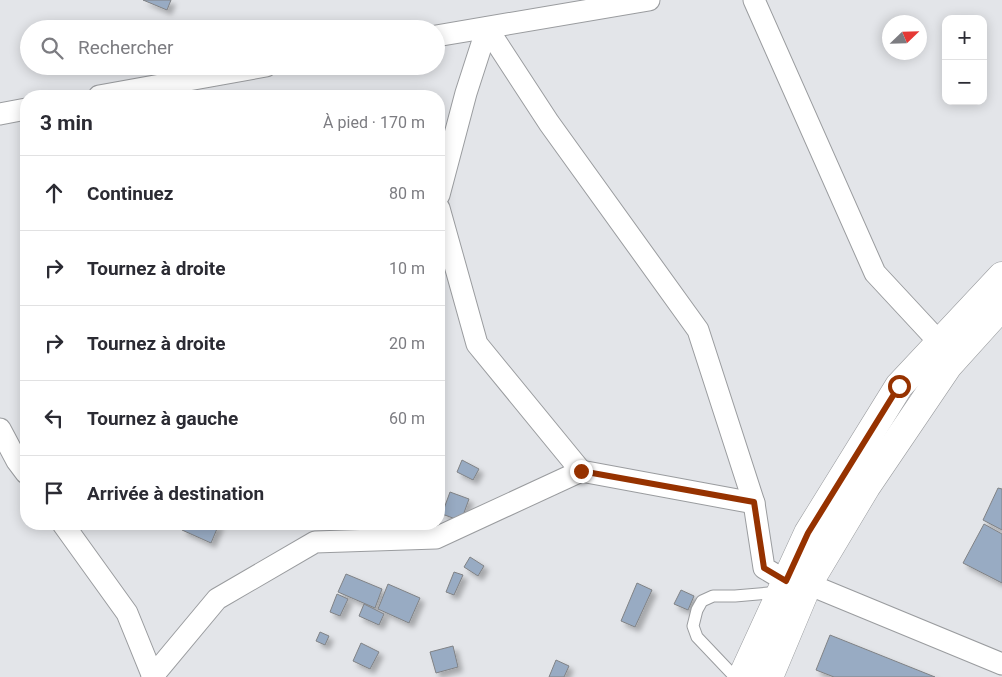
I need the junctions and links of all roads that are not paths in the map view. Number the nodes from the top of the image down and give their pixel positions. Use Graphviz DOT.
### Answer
graph roads {
  1 [pos="649,0"];
  2 [pos="754,0"];
  3 [pos="487,28"];
  4 [pos="445,35"];
  5 [pos="216,75"];
  6 [pos="132,90"];
  7 [pos="20,110"];
  8 [pos="0,114"];
  9 [pos="445,172"];
  10 [pos="445,230"];
  11 [pos="1002,276"];
  12 [pos="1002,306"];
  13 [pos="940,342"];
  14 [pos="0,429"];
  15 [pos="20,465"];
  16 [pos="581,471"];
  17 [pos="754,502"];
  18 [pos="67,530"];
  19 [pos="792,586"];
  20 [pos="1002,664"];
  21 [pos="152,677"];
  22 [pos="735,677"];
  23 [pos="742,677"];
  24 [pos="770,677"];
  1 -- 3 [label="street"];
  2 -- 13 [label="street"];
  3 -- 4 [label="street"];
  3 -- 9 [label="street"];
  3 -- 17 [label="street"];
  5 -- 6 [label="street"];
  7 -- 8 [label="street"];
  10 -- 16 [label="street"];
  11 -- 13 [label="main road"];
  12 -- 19 [label="main road"];
  13 -- 19 [label="main road"];
  14 -- 15 [label="street"];
  16 -- 17 [label="street"];
  16 -- 21 [label="street"];
  17 -- 19 [label="street"];
  18 -- 21 [label="street"];
  19 -- 20 [label="street"];
  19 -- 22 [label="lane"];
  19 -- 23 [label="main road"];
  19 -- 24 [label="main road"];
}
